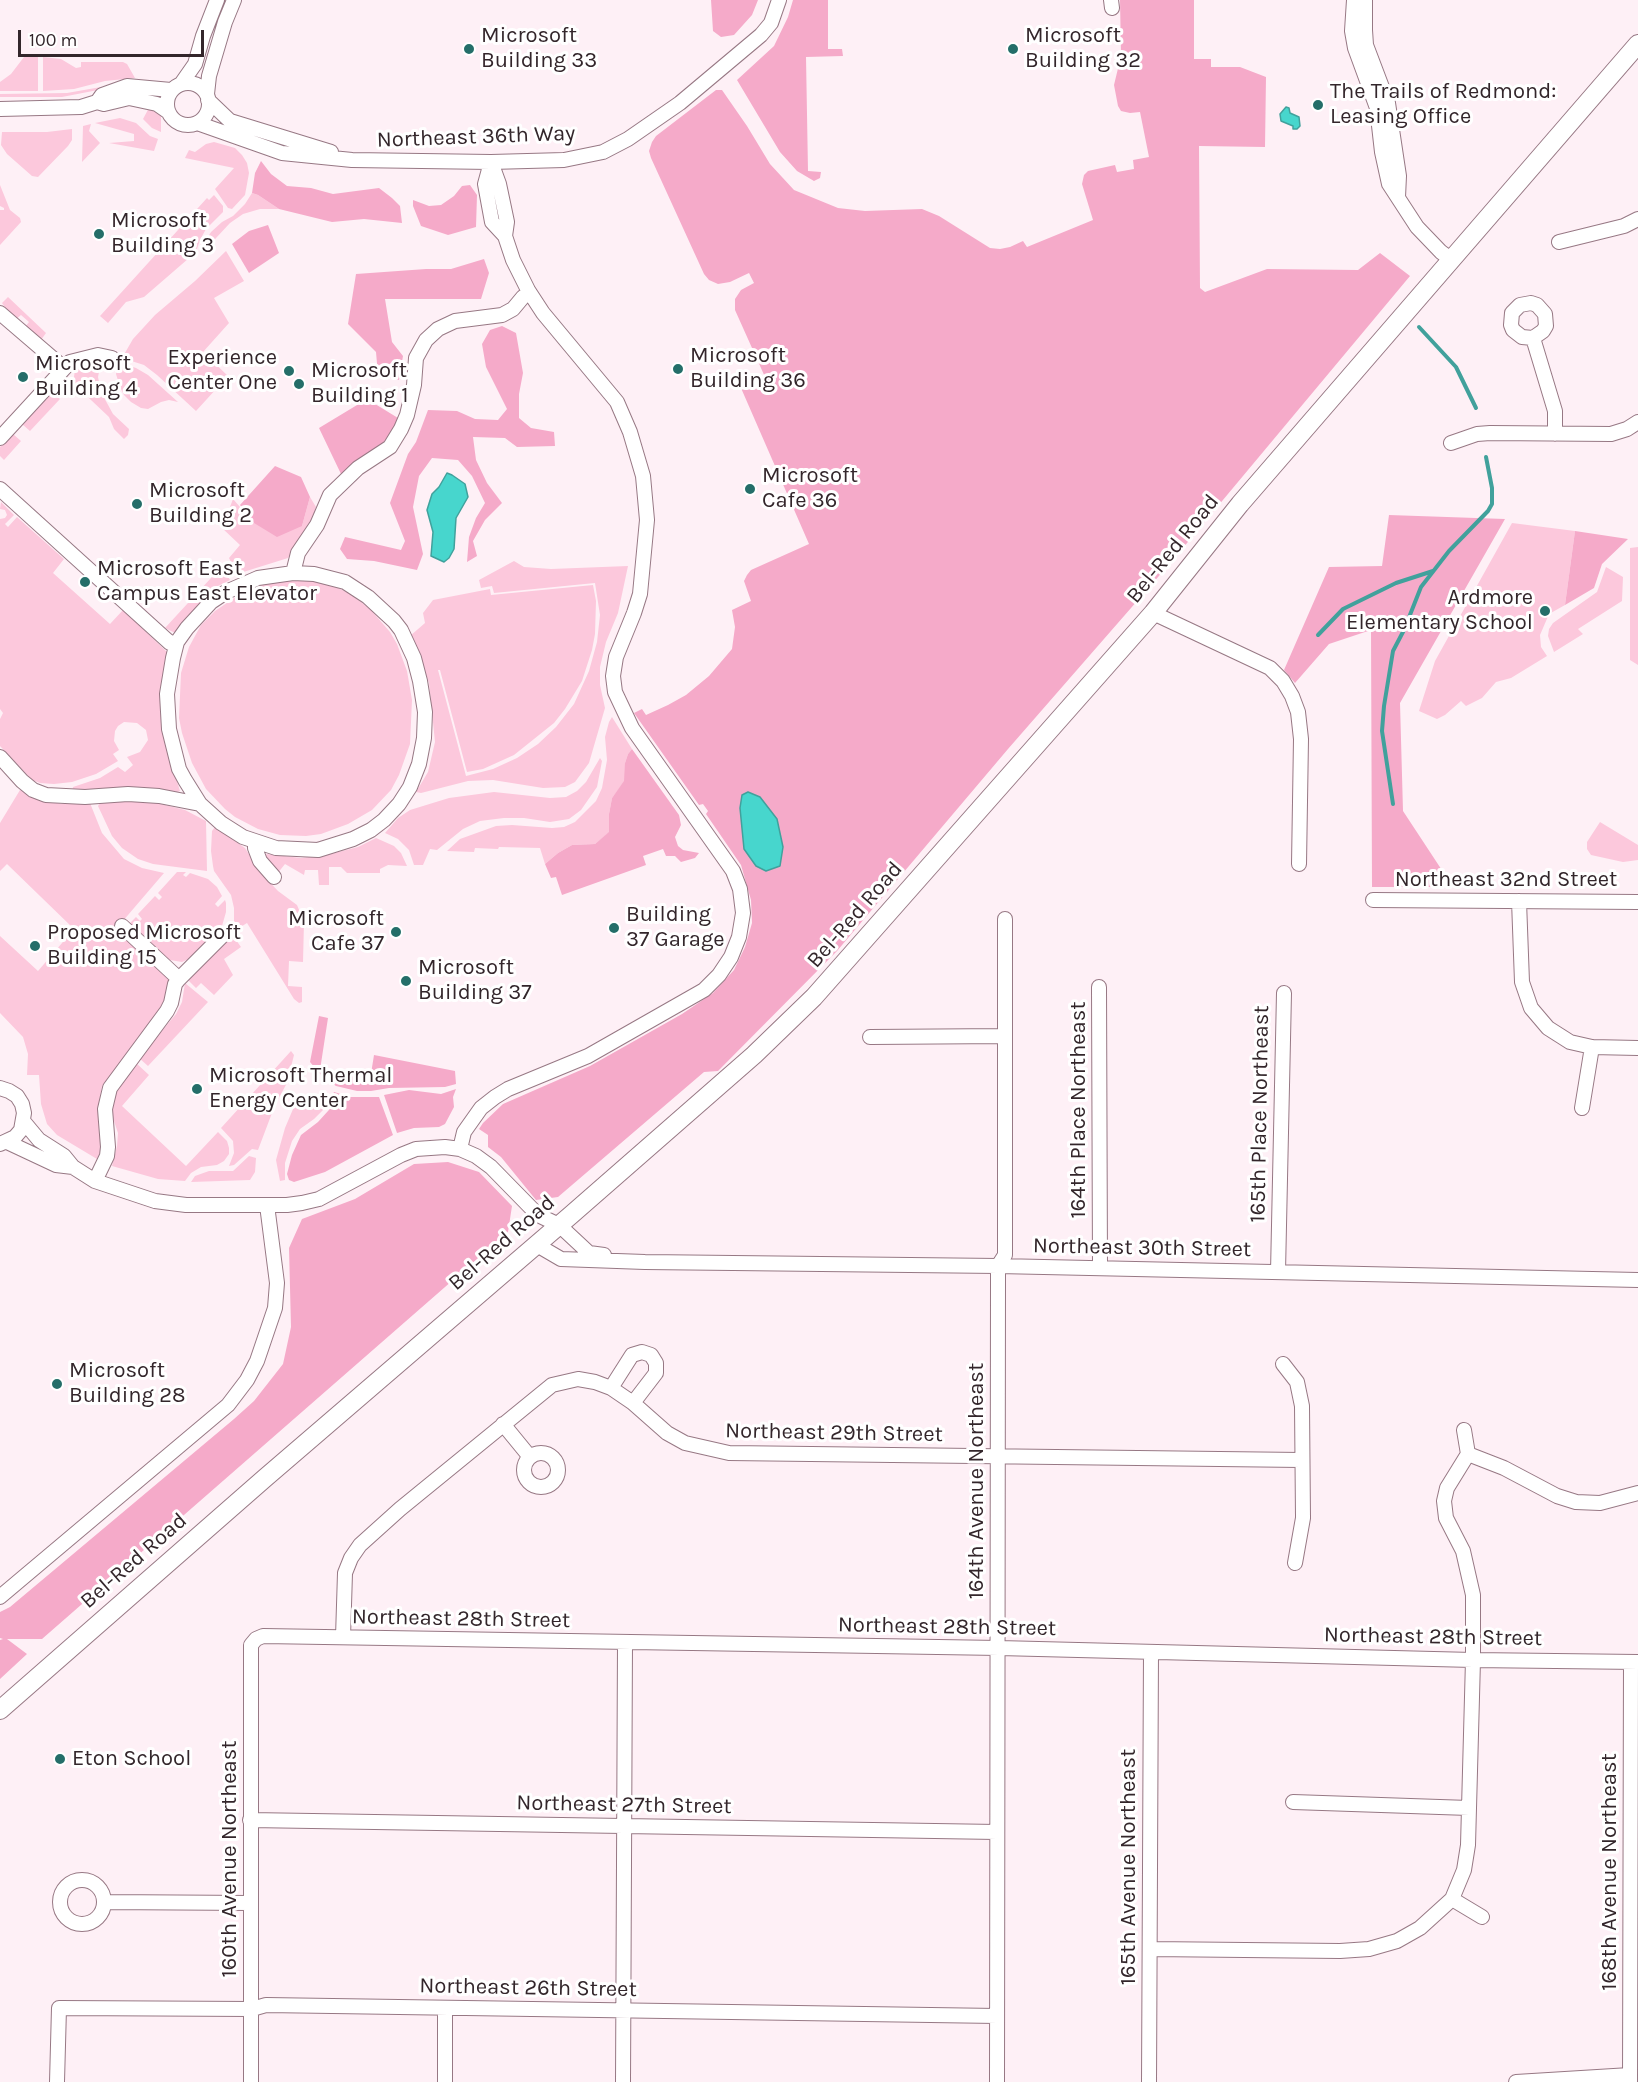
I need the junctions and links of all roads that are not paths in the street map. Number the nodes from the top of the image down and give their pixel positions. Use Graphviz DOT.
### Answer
graph roads {
  1 [pos="217,0"];
  2 [pos="234,0"];
  3 [pos="779,0"];
  4 [pos="1353,0"];
  5 [pos="1365,0"];
  6 [pos="1638,44"];
  7 [pos="1361,46"];
  8 [pos="176,87"];
  9 [pos="208,97"];
  10 [pos="97,102"];
  11 [pos="0,109"];
  12 [pos="168,111"];
  13 [pos="197,123"];
  14 [pos="352,160"];
  15 [pos="491,162"];
  16 [pos="1638,219"];
  17 [pos="1558,242"];
  18 [pos="1452,260"];
  19 [pos="523,297"];
  20 [pos="0,314"];
  21 [pos="1533,338"];
  22 [pos="112,358"];
  23 [pos="64,368"];
  24 [pos="1638,422"];
  25 [pos="1555,434"];
  26 [pos="0,438"];
  27 [pos="1451,443"];
  28 [pos="0,489"];
  29 [pos="293,573"];
  30 [pos="1153,613"];
  31 [pos="177,642"];
  32 [pos="0,757"];
  33 [pos="200,804"];
  34 [pos="255,842"];
  35 [pos="1299,864"];
  36 [pos="274,877"];
  37 [pos="1373,900"];
  38 [pos="1519,902"];
  39 [pos="1638,902"];
  40 [pos="1005,919"];
  41 [pos="122,926"];
  42 [pos="222,936"];
  43 [pos="179,979"];
  44 [pos="1099,987"];
  45 [pos="1284,993"];
  46 [pos="1005,1036"];
  47 [pos="870,1037"];
  48 [pos="1592,1047"];
  49 [pos="1638,1048"];
  50 [pos="0,1088"];
  51 [pos="1582,1108"];
  52 [pos="24,1122"];
  53 [pos="4,1143"];
  54 [pos="460,1149"];
  55 [pos="73,1167"];
  56 [pos="95,1181"];
  57 [pos="267,1205"];
  58 [pos="559,1225"];
  59 [pos="537,1245"];
  60 [pos="645,1262"];
  61 [pos="998,1266"];
  62 [pos="1100,1268"];
  63 [pos="1278,1272"];
  64 [pos="1638,1280"];
  65 [pos="1282,1364"];
  66 [pos="611,1388"];
  67 [pos="633,1403"];
  68 [pos="503,1424"];
  69 [pos="1464,1430"];
  70 [pos="1468,1454"];
  71 [pos="998,1456"];
  72 [pos="530,1457"];
  73 [pos="1301,1460"];
  74 [pos="1638,1493"];
  75 [pos="1295,1563"];
  76 [pos="0,1597"];
  77 [pos="343,1637"];
  78 [pos="256,1639"];
  79 [pos="625,1643"];
  80 [pos="999,1648"];
  81 [pos="1151,1652"];
  82 [pos="1473,1660"];
  83 [pos="1634,1662"];
  84 [pos="0,1710"];
  85 [pos="1293,1802"];
  86 [pos="1469,1808"];
  87 [pos="250,1820"];
  88 [pos="624,1827"];
  89 [pos="997,1832"];
  90 [pos="1452,1899"];
  91 [pos="104,1902"];
  92 [pos="250,1903"];
  93 [pos="1482,1917"];
  94 [pos="1150,1949"];
  95 [pos="445,2008"];
  96 [pos="252,2009"];
  97 [pos="623,2011"];
  98 [pos="997,2016"];
  99 [pos="1630,2078"];
  100 [pos="57,2082"];
  101 [pos="251,2082"];
  102 [pos="445,2082"];
  103 [pos="623,2082"];
  104 [pos="997,2082"];
  105 [pos="1149,2082"];
  106 [pos="1516,2082"];
  1 -- 8 [label="street"];
  2 -- 9 [label="street"];
  3 -- 15 [label="street, Northeast 36th Way"];
  4 -- 7 [label="street"];
  5 -- 7 [label="street"];
  6 -- 18 [label="main road, Bel-Red Road"];
  7 -- 18 [label="street"];
  8 -- 9 [label="street"];
  8 -- 10 [label="street"];
  8 -- 12 [label="street"];
  9 -- 13 [label="street"];
  9 -- 14 [label="street, Northeast 36th Way"];
  10 -- 11 [label="street"];
  10 -- 12 [label="street"];
  12 -- 13 [label="street"];
  13 -- 14 [label="street, Northeast 36th Way"];
  14 -- 15 [label="street, Northeast 36th Way"];
  15 -- 54 [label="street"];
  16 -- 17 [label="street"];
  18 -- 30 [label="main road, Bel-Red Road"];
  19 -- 29 [label="street"];
  20 -- 23 [label="street"];
  21 -- 25 [label="street"];
  22 -- 23 [label="street"];
  23 -- 26 [label="street"];
  24 -- 25 [label="street"];
  25 -- 27 [label="street"];
  28 -- 31 [label="street"];
  29 -- 31 [label="street"];
  29 -- 34 [label="street"];
  30 -- 35 [label="street"];
  30 -- 58 [label="main road, Bel-Red Road"];
  31 -- 33 [label="street"];
  32 -- 33 [label="street"];
  33 -- 34 [label="street"];
  34 -- 36 [label="street"];
  37 -- 38 [label="street, Northeast 32nd Street"];
  38 -- 39 [label="street, Northeast 32nd Street"];
  38 -- 48 [label="street"];
  40 -- 46 [label="street, 164th Avenue Northeast"];
  41 -- 43 [label="street"];
  42 -- 43 [label="street"];
  43 -- 56 [label="street"];
  44 -- 62 [label="street, 164th Place Northeast"];
  45 -- 63 [label="street, 165th Place Northeast"];
  46 -- 47 [label="street"];
  46 -- 61 [label="street, 164th Avenue Northeast"];
  48 -- 49 [label="street"];
  48 -- 51 [label="street"];
  50 -- 52 [label="street"];
  52 -- 53 [label="street"];
  52 -- 55 [label="street"];
  53 -- 55 [label="street"];
  54 -- 57 [label="street"];
  54 -- 58 [label="street, Northeast 30th Street"];
  55 -- 56 [label="street"];
  56 -- 57 [label="street"];
  57 -- 76 [label="street"];
  58 -- 59 [label="main road, Bel-Red Road"];
  58 -- 60 [label="street, Northeast 30th Street"];
  59 -- 60 [label="street, Northeast 30th Street"];
  59 -- 84 [label="main road, Bel-Red Road"];
  60 -- 61 [label="street, Northeast 30th Street"];
  61 -- 62 [label="street, Northeast 30th Street"];
  61 -- 71 [label="street, 164th Avenue Northeast"];
  62 -- 63 [label="street, Northeast 30th Street"];
  63 -- 64 [label="street, Northeast 30th Street"];
  65 -- 73 [label="street"];
  66 -- 67 [label="street, Northeast 29th Street"];
  66 -- 67 [label="street"];
  66 -- 68 [label="street, Northeast 29th Street"];
  67 -- 71 [label="street, Northeast 29th Street"];
  68 -- 72 [label="street"];
  68 -- 77 [label="street"];
  69 -- 70 [label="street"];
  70 -- 74 [label="street"];
  70 -- 82 [label="street"];
  71 -- 73 [label="street, Northeast 29th Street"];
  71 -- 80 [label="street, 164th Avenue Northeast"];
  73 -- 75 [label="street"];
  77 -- 78 [label="street, Northeast 28th Street"];
  77 -- 79 [label="street, Northeast 28th Street"];
  78 -- 87 [label="street, 160th Avenue Northeast"];
  79 -- 80 [label="street, Northeast 28th Street"];
  79 -- 88 [label="street"];
  80 -- 81 [label="street, Northeast 28th Street"];
  80 -- 89 [label="street, 164th Avenue Northeast"];
  81 -- 82 [label="street, Northeast 28th Street"];
  81 -- 94 [label="street, 165th Avenue Northeast"];
  82 -- 83 [label="street, Northeast 28th Street"];
  82 -- 86 [label="street"];
  83 -- 99 [label="street, 168th Avenue Northeast"];
  85 -- 86 [label="street"];
  86 -- 90 [label="street"];
  87 -- 88 [label="street, Northeast 27th Street"];
  87 -- 92 [label="street, 160th Avenue Northeast"];
  88 -- 89 [label="street, Northeast 27th Street"];
  88 -- 97 [label="street"];
  89 -- 98 [label="street, 164th Avenue Northeast"];
  90 -- 93 [label="street"];
  90 -- 94 [label="street"];
  91 -- 92 [label="street"];
  92 -- 96 [label="street, 160th Avenue Northeast"];
  94 -- 105 [label="street, 165th Avenue Northeast"];
  95 -- 96 [label="street, Northeast 26th Street"];
  95 -- 97 [label="street, Northeast 26th Street"];
  95 -- 102 [label="street"];
  96 -- 100 [label="street, Northeast 26th Street"];
  96 -- 101 [label="street, 160th Avenue Northeast"];
  97 -- 98 [label="street, Northeast 26th Street"];
  97 -- 103 [label="street"];
  98 -- 104 [label="street, 164th Avenue Northeast"];
  99 -- 106 [label="street"];
}
